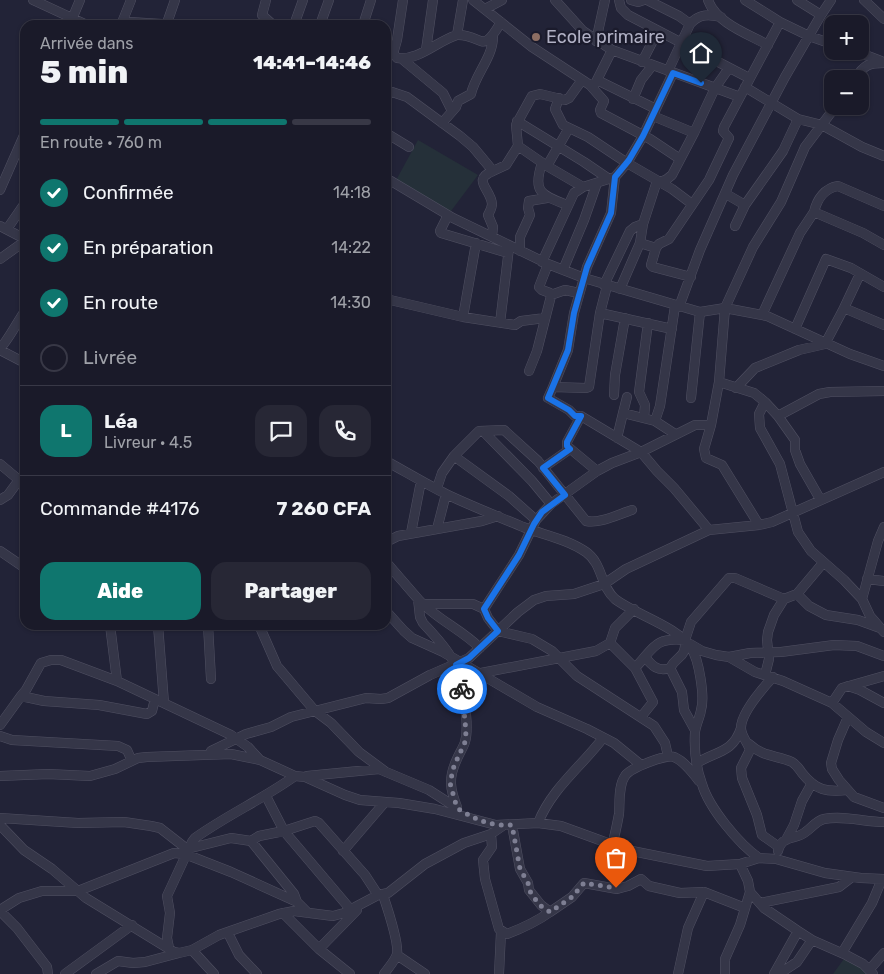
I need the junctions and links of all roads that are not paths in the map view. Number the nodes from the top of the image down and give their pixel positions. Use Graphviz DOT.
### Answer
graph roads {
  1 [pos="80,0"];
  2 [pos="131,0"];
  3 [pos="175,0"];
  4 [pos="266,0"];
  5 [pos="303,0"];
  6 [pos="329,0"];
  7 [pos="371,0"];
  8 [pos="403,0"];
  9 [pos="433,0"];
  10 [pos="463,0"];
  11 [pos="473,0"];
  12 [pos="502,0"];
  13 [pos="555,0"];
  14 [pos="605,0"];
  15 [pos="619,0"];
  16 [pos="631,0"];
  17 [pos="645,0"];
  18 [pos="708,0"];
  19 [pos="745,0"];
  20 [pos="797,0"];
  21 [pos="831,0"];
  22 [pos="864,0"];
  23 [pos="36,1"];
  24 [pos="485,9"];
  25 [pos="821,15"];
  26 [pos="721,17"];
  27 [pos="72,19"];
  28 [pos="884,19"];
  29 [pos="124,20"];
  30 [pos="168,20"];
  31 [pos="267,20"];
  32 [pos="296,20"];
  33 [pos="322,20"];
  34 [pos="365,20"];
  35 [pos="501,22"];
  36 [pos="780,22"];
  37 [pos="690,24"];
  38 [pos="658,31"];
  39 [pos="457,35"];
  40 [pos="809,36"];
  41 [pos="492,37"];
  42 [pos="596,41"];
  43 [pos="824,41"];
  44 [pos="682,43"];
  45 [pos="768,45"];
  46 [pos="426,50"];
  47 [pos="612,50"];
  48 [pos="391,51"];
  49 [pos="393,54"];
  50 [pos="869,57"];
  51 [pos="402,59"];
  52 [pos="642,62"];
  53 [pos="884,63"];
  54 [pos="652,66"];
  55 [pos="729,68"];
  56 [pos="862,70"];
  57 [pos="671,72"];
  58 [pos="590,82"];
  59 [pos="747,83"];
  60 [pos="714,88"];
  61 [pos="391,92"];
  62 [pos="740,97"];
  63 [pos="558,98"];
  64 [pos="633,99"];
  65 [pos="771,103"];
  66 [pos="452,111"];
  67 [pos="655,113"];
  68 [pos="829,115"];
  69 [pos="798,119"];
  70 [pos="517,121"];
  71 [pos="442,123"];
  72 [pos="822,125"];
  73 [pos="568,128"];
  74 [pos="694,133"];
  75 [pos="391,135"];
  76 [pos="643,136"];
  77 [pos="20,144"];
  78 [pos="518,146"];
  79 [pos="559,146"];
  80 [pos="409,147"];
  81 [pos="884,156"];
  82 [pos="680,159"];
  83 [pos="627,163"];
  84 [pos="544,164"];
  85 [pos="493,171"];
  86 [pos="612,178"];
  87 [pos="391,181"];
  88 [pos="597,182"];
  89 [pos="659,182"];
  90 [pos="583,187"];
  91 [pos="0,190"];
  92 [pos="726,194"];
  93 [pos="547,198"];
  94 [pos="692,204"];
  95 [pos="567,205"];
  96 [pos="745,205"];
  97 [pos="884,206"];
  98 [pos="20,208"];
  99 [pos="814,212"];
  100 [pos="448,215"];
  101 [pos="642,224"];
  102 [pos="735,226"];
  103 [pos="4,228"];
  104 [pos="492,236"];
  105 [pos="20,237"];
  106 [pos="476,243"];
  107 [pos="640,243"];
  108 [pos="20,244"];
  109 [pos="884,245"];
  110 [pos="656,248"];
  111 [pos="509,249"];
  112 [pos="520,251"];
  113 [pos="0,259"];
  114 [pos="545,263"];
  115 [pos="563,270"];
  116 [pos="860,274"];
  117 [pos="691,277"];
  118 [pos="584,278"];
  119 [pos="605,285"];
  120 [pos="884,287"];
  121 [pos="620,289"];
  122 [pos="579,293"];
  123 [pos="551,295"];
  124 [pos="391,300"];
  125 [pos="677,306"];
  126 [pos="724,308"];
  127 [pos="844,308"];
  128 [pos="700,312"];
  129 [pos="600,313"];
  130 [pos="762,315"];
  131 [pos="463,317"];
  132 [pos="20,318"];
  133 [pos="544,318"];
  134 [pos="625,318"];
  135 [pos="500,323"];
  136 [pos="648,323"];
  137 [pos="884,325"];
  138 [pos="672,329"];
  139 [pos="795,329"];
  140 [pos="825,344"];
  141 [pos="0,348"];
  142 [pos="20,360"];
  143 [pos="884,366"];
  144 [pos="529,372"];
  145 [pos="719,382"];
  146 [pos="553,387"];
  147 [pos="736,388"];
  148 [pos="884,391"];
  149 [pos="614,394"];
  150 [pos="627,397"];
  151 [pos="691,398"];
  152 [pos="765,402"];
  153 [pos="623,413"];
  154 [pos="581,416"];
  155 [pos="778,416"];
  156 [pos="644,418"];
  157 [pos="655,421"];
  158 [pos="711,426"];
  159 [pos="483,431"];
  160 [pos="675,434"];
  161 [pos="617,438"];
  162 [pos="570,449"];
  163 [pos="642,452"];
  164 [pos="454,456"];
  165 [pos="0,464"];
  166 [pos="391,464"];
  167 [pos="543,468"];
  168 [pos="597,471"];
  169 [pos="884,472"];
  170 [pos="20,480"];
  171 [pos="421,480"];
  172 [pos="20,484"];
  173 [pos="437,488"];
  174 [pos="446,494"];
  175 [pos="565,495"];
  176 [pos="820,499"];
  177 [pos="0,500"];
  178 [pos="551,504"];
  179 [pos="632,510"];
  180 [pos="793,512"];
  181 [pos="498,516"];
  182 [pos="536,520"];
  183 [pos="758,525"];
  184 [pos="884,527"];
  185 [pos="437,529"];
  186 [pos="532,530"];
  187 [pos="709,530"];
  188 [pos="411,533"];
  189 [pos="391,540"];
  190 [pos="0,551"];
  191 [pos="823,562"];
  192 [pos="20,565"];
  193 [pos="391,568"];
  194 [pos="867,579"];
  195 [pos="884,580"];
  196 [pos="604,584"];
  197 [pos="797,594"];
  198 [pos="784,599"];
  199 [pos="862,599"];
  200 [pos="420,602"];
  201 [pos="484,609"];
  202 [pos="634,609"];
  203 [pos="391,616"];
  204 [pos="111,630"];
  205 [pos="158,630"];
  206 [pos="208,630"];
  207 [pos="260,630"];
  208 [pos="498,631"];
  209 [pos="883,631"];
  210 [pos="686,641"];
  211 [pos="610,643"];
  212 [pos="480,648"];
  213 [pos="768,653"];
  214 [pos="884,656"];
  215 [pos="645,657"];
  216 [pos="729,657"];
  217 [pos="558,658"];
  218 [pos="456,662"];
  219 [pos="635,668"];
  220 [pos="670,668"];
  221 [pos="480,673"];
  222 [pos="769,676"];
  223 [pos="884,676"];
  224 [pos="211,679"];
  225 [pos="117,681"];
  226 [pos="847,686"];
  227 [pos="21,696"];
  228 [pos="160,701"];
  229 [pos="832,702"];
  230 [pos="884,702"];
  231 [pos="315,711"];
  232 [pos="641,717"];
  233 [pos="848,717"];
  234 [pos="0,725"];
  235 [pos="741,728"];
  236 [pos="695,730"];
  237 [pos="0,736"];
  238 [pos="603,738"];
  239 [pos="238,739"];
  240 [pos="884,742"];
  241 [pos="749,744"];
  242 [pos="207,754"];
  243 [pos="668,756"];
  244 [pos="260,760"];
  245 [pos="132,761"];
  246 [pos="697,763"];
  247 [pos="641,766"];
  248 [pos="386,772"];
  249 [pos="0,776"];
  250 [pos="300,776"];
  251 [pos="812,783"];
  252 [pos="702,785"];
  253 [pos="847,790"];
  254 [pos="266,796"];
  255 [pos="385,802"];
  256 [pos="457,808"];
  257 [pos="884,808"];
  258 [pos="0,818"];
  259 [pos="476,820"];
  260 [pos="884,822"];
  261 [pos="538,823"];
  262 [pos="0,825"];
  263 [pos="508,825"];
  264 [pos="284,831"];
  265 [pos="491,834"];
  266 [pos="787,838"];
  267 [pos="251,841"];
  268 [pos="612,845"];
  269 [pos="778,847"];
  270 [pos="343,851"];
  271 [pos="186,852"];
  272 [pos="759,858"];
  273 [pos="776,859"];
  274 [pos="740,864"];
  275 [pos="852,877"];
  276 [pos="883,879"];
  277 [pos="78,891"];
  278 [pos="704,892"];
  279 [pos="750,892"];
  280 [pos="380,895"];
  281 [pos="297,902"];
  282 [pos="363,904"];
  283 [pos="760,904"];
  284 [pos="745,908"];
  285 [pos="0,910"];
  286 [pos="351,910"];
  287 [pos="550,912"];
  288 [pos="283,913"];
  289 [pos="308,913"];
  290 [pos="132,925"];
  291 [pos="798,931"];
  292 [pos="501,932"];
  293 [pos="228,933"];
  294 [pos="812,940"];
  295 [pos="169,948"];
  296 [pos="319,948"];
  297 [pos="192,950"];
  298 [pos="884,952"];
  299 [pos="179,953"];
  300 [pos="842,953"];
  301 [pos="397,955"];
  302 [pos="871,972"];
  303 [pos="211,973"];
  304 [pos="48,974"];
  305 [pos="65,974"];
  306 [pos="96,974"];
  307 [pos="257,974"];
  308 [pos="350,974"];
  309 [pos="384,974"];
  310 [pos="425,974"];
  311 [pos="499,974"];
  312 [pos="678,974"];
  313 [pos="725,974"];
  314 [pos="774,974"];
  315 [pos="779,974"];
  1 -- 27 [label="street"];
  2 -- 29 [label="street"];
  3 -- 30 [label="street"];
  4 -- 31 [label="street"];
  5 -- 32 [label="street"];
  6 -- 33 [label="street"];
  7 -- 34 [label="street"];
  8 -- 49 [label="street"];
  9 -- 46 [label="street"];
  10 -- 39 [label="street"];
  11 -- 24 [label="street"];
  12 -- 24 [label="street"];
  13 -- 42 [label="street"];
  14 -- 42 [label="street"];
  15 -- 38 [label="street"];
  16 -- 17 [label="street"];
  17 -- 37 [label="street"];
  18 -- 26 [label="street"];
  19 -- 36 [label="street"];
  20 -- 25 [label="street"];
  21 -- 25 [label="street"];
  22 -- 28 [label="street"];
  23 -- 27 [label="street"];
  24 -- 35 [label="street"];
  25 -- 40 [label="street"];
  26 -- 37 [label="street"];
  26 -- 45 [label="street"];
  35 -- 41 [label="street"];
  35 -- 58 [label="street"];
  36 -- 40 [label="street"];
  36 -- 45 [label="street"];
  37 -- 44 [label="street"];
  38 -- 44 [label="street"];
  38 -- 52 [label="street"];
  39 -- 41 [label="street"];
  39 -- 46 [label="street"];
  40 -- 43 [label="street"];
  40 -- 65 [label="street"];
  41 -- 66 [label="street"];
  42 -- 47 [label="street"];
  44 -- 55 [label="street"];
  44 -- 57 [label="street"];
  45 -- 59 [label="street"];
  46 -- 51 [label="street"];
  47 -- 52 [label="street"];
  47 -- 58 [label="street"];
  48 -- 49 [label="street"];
  49 -- 51 [label="street"];
  50 -- 53 [label="street"];
  51 -- 66 [label="street"];
  52 -- 54 [label="street"];
  53 -- 56 [label="street"];
  54 -- 57 [label="street"];
  54 -- 64 [label="street"];
  55 -- 59 [label="street"];
  55 -- 60 [label="street"];
  57 -- 60 [label="street"];
  57 -- 67 [label="street"];
  58 -- 63 [label="street"];
  58 -- 64 [label="street"];
  58 -- 76 [label="street"];
  59 -- 62 [label="street"];
  59 -- 65 [label="street"];
  60 -- 62 [label="street"];
  60 -- 74 [label="street"];
  61 -- 71 [label="street"];
  62 -- 94 [label="street"];
  63 -- 70 [label="street"];
  63 -- 73 [label="street"];
  64 -- 67 [label="street"];
  65 -- 69 [label="street"];
  65 -- 92 [label="street"];
  66 -- 71 [label="street"];
  67 -- 74 [label="street"];
  67 -- 76 [label="street"];
  68 -- 72 [label="street"];
  69 -- 72 [label="street"];
  69 -- 96 [label="street"];
  70 -- 78 [label="street"];
  70 -- 79 [label="street"];
  71 -- 85 [label="street"];
  72 -- 81 [label="street"];
  72 -- 126 [label="street"];
  73 -- 79 [label="street"];
  73 -- 83 [label="street"];
  74 -- 82 [label="street"];
  75 -- 80 [label="street"];
  76 -- 82 [label="street"];
  76 -- 83 [label="street"];
  77 -- 91 [label="street"];
  78 -- 84 [label="street"];
  78 -- 85 [label="street"];
  79 -- 84 [label="street"];
  79 -- 86 [label="street"];
  82 -- 89 [label="street"];
  83 -- 86 [label="street"];
  83 -- 89 [label="street"];
  84 -- 90 [label="street"];
  84 -- 93 [label="street"];
  85 -- 104 [label="street"];
  86 -- 88 [label="street"];
  86 -- 118 [label="street"];
  87 -- 100 [label="street"];
  88 -- 90 [label="street"];
  88 -- 115 [label="street"];
  89 -- 94 [label="street"];
  89 -- 101 [label="street"];
  90 -- 95 [label="street"];
  92 -- 96 [label="street"];
  92 -- 117 [label="street"];
  93 -- 95 [label="street"];
  93 -- 112 [label="street"];
  94 -- 110 [label="street"];
  95 -- 114 [label="street"];
  96 -- 102 [label="street"];
  97 -- 99 [label="street"];
  98 -- 103 [label="street"];
  99 -- 109 [label="street"];
  99 -- 130 [label="street"];
  100 -- 104 [label="street"];
  100 -- 106 [label="street"];
  101 -- 107 [label="street"];
  101 -- 119 [label="street"];
  103 -- 105 [label="street"];
  104 -- 111 [label="street"];
  106 -- 111 [label="street"];
  106 -- 131 [label="street"];
  107 -- 110 [label="street"];
  107 -- 121 [label="street"];
  108 -- 113 [label="street"];
  110 -- 117 [label="street"];
  111 -- 112 [label="street"];
  111 -- 135 [label="street"];
  112 -- 114 [label="street"];
  114 -- 115 [label="street"];
  114 -- 123 [label="street"];
  115 -- 118 [label="street"];
  116 -- 120 [label="street"];
  116 -- 127 [label="street"];
  116 -- 139 [label="street"];
  117 -- 125 [label="street"];
  118 -- 119 [label="street"];
  118 -- 122 [label="street"];
  119 -- 121 [label="street"];
  119 -- 129 [label="street"];
  121 -- 125 [label="street"];
  122 -- 123 [label="street"];
  122 -- 146 [label="street"];
  123 -- 133 [label="street"];
  124 -- 131 [label="street"];
  125 -- 128 [label="street"];
  125 -- 138 [label="street"];
  126 -- 128 [label="street"];
  126 -- 130 [label="street"];
  126 -- 145 [label="street"];
  127 -- 137 [label="street"];
  127 -- 140 [label="street"];
  128 -- 151 [label="street"];
  129 -- 134 [label="street"];
  129 -- 146 [label="street"];
  130 -- 139 [label="street"];
  131 -- 135 [label="street"];
  132 -- 141 [label="street"];
  133 -- 135 [label="street"];
  133 -- 144 [label="street"];
  134 -- 136 [label="street"];
  134 -- 149 [label="street"];
  136 -- 138 [label="street"];
  136 -- 156 [label="street"];
  138 -- 157 [label="street"];
  139 -- 140 [label="street"];
  140 -- 143 [label="street"];
  140 -- 147 [label="street"];
  141 -- 142 [label="street"];
  145 -- 147 [label="street"];
  145 -- 158 [label="street"];
  146 -- 154 [label="street"];
  147 -- 152 [label="street"];
  148 -- 155 [label="street"];
  150 -- 153 [label="street"];
  152 -- 155 [label="street"];
  152 -- 180 [label="street"];
  153 -- 156 [label="street"];
  153 -- 161 [label="street"];
  154 -- 161 [label="street"];
  154 -- 162 [label="street"];
  155 -- 176 [label="street"];
  156 -- 157 [label="street"];
  157 -- 160 [label="street"];
  158 -- 160 [label="street"];
  158 -- 183 [label="street"];
  159 -- 164 [label="street"];
  159 -- 167 [label="street"];
  159 -- 178 [label="street"];
  160 -- 163 [label="street"];
  161 -- 163 [label="street"];
  162 -- 167 [label="street"];
  162 -- 168 [label="street"];
  163 -- 168 [label="street"];
  163 -- 187 [label="street"];
  164 -- 173 [label="street"];
  164 -- 182 [label="street"];
  165 -- 170 [label="street"];
  166 -- 171 [label="street"];
  167 -- 175 [label="street"];
  168 -- 175 [label="street"];
  169 -- 176 [label="street"];
  171 -- 173 [label="street"];
  171 -- 188 [label="street"];
  172 -- 177 [label="street"];
  173 -- 174 [label="street"];
  174 -- 181 [label="street"];
  174 -- 185 [label="street"];
  175 -- 178 [label="street"];
  175 -- 179 [label="street"];
  176 -- 180 [label="street"];
  178 -- 182 [label="street"];
  180 -- 183 [label="street"];
  180 -- 191 [label="street"];
  181 -- 185 [label="street"];
  181 -- 186 [label="street"];
  182 -- 186 [label="street"];
  183 -- 187 [label="street"];
  184 -- 194 [label="street"];
  185 -- 188 [label="street"];
  186 -- 196 [label="street"];
  186 -- 201 [label="street"];
  187 -- 196 [label="street"];
  188 -- 189 [label="street"];
  190 -- 192 [label="street"];
  191 -- 197 [label="street"];
  191 -- 199 [label="street"];
  193 -- 200 [label="street"];
  194 -- 195 [label="street"];
  194 -- 199 [label="street"];
  196 -- 202 [label="street"];
  196 -- 208 [label="street"];
  197 -- 198 [label="street"];
  197 -- 209 [label="street"];
  198 -- 210 [label="street"];
  198 -- 213 [label="street"];
  199 -- 209 [label="street"];
  200 -- 201 [label="street"];
  200 -- 212 [label="street"];
  200 -- 218 [label="street"];
  201 -- 208 [label="street"];
  202 -- 210 [label="street"];
  202 -- 211 [label="street"];
  203 -- 218 [label="street"];
  204 -- 225 [label="street"];
  205 -- 228 [label="street"];
  206 -- 224 [label="street"];
  207 -- 231 [label="street"];
  208 -- 212 [label="street"];
  208 -- 217 [label="street"];
  210 -- 215 [label="street"];
  210 -- 216 [label="street"];
  210 -- 220 [label="street"];
  210 -- 236 [label="street"];
  211 -- 217 [label="street"];
  211 -- 219 [label="street"];
  212 -- 218 [label="street"];
  213 -- 214 [label="street"];
  213 -- 216 [label="street"];
  213 -- 222 [label="street"];
  215 -- 219 [label="street"];
  215 -- 220 [label="street"];
  216 -- 222 [label="street"];
  217 -- 221 [label="street"];
  217 -- 232 [label="street"];
  218 -- 221 [label="street"];
  218 -- 231 [label="street"];
  218 -- 256 [label="street"];
  219 -- 232 [label="street"];
  220 -- 236 [label="street"];
  221 -- 238 [label="street"];
  222 -- 229 [label="street"];
  222 -- 235 [label="street"];
  223 -- 226 [label="street"];
  225 -- 227 [label="street"];
  225 -- 228 [label="street"];
  226 -- 229 [label="street"];
  226 -- 230 [label="street"];
  227 -- 228 [label="street"];
  227 -- 234 [label="street"];
  228 -- 239 [label="street"];
  229 -- 233 [label="street"];
  231 -- 239 [label="street"];
  231 -- 248 [label="street"];
  232 -- 243 [label="street"];
  233 -- 240 [label="street"];
  233 -- 253 [label="street"];
  235 -- 241 [label="street"];
  235 -- 246 [label="street"];
  236 -- 246 [label="street"];
  237 -- 245 [label="street"];
  238 -- 247 [label="street"];
  238 -- 261 [label="street"];
  239 -- 242 [label="street"];
  239 -- 244 [label="street"];
  241 -- 251 [label="street"];
  241 -- 269 [label="street"];
  242 -- 244 [label="street"];
  242 -- 245 [label="street"];
  243 -- 247 [label="street"];
  243 -- 252 [label="street"];
  244 -- 250 [label="street"];
  245 -- 249 [label="street"];
  246 -- 252 [label="street"];
  247 -- 268 [label="street"];
  248 -- 250 [label="street"];
  248 -- 256 [label="street"];
  250 -- 254 [label="street"];
  250 -- 255 [label="street"];
  251 -- 253 [label="street"];
  251 -- 266 [label="street"];
  252 -- 272 [label="street"];
  253 -- 257 [label="street"];
  254 -- 264 [label="street"];
  254 -- 271 [label="street"];
  255 -- 259 [label="street"];
  255 -- 270 [label="street"];
  256 -- 259 [label="street"];
  258 -- 271 [label="street"];
  259 -- 263 [label="street"];
  260 -- 266 [label="street"];
  261 -- 263 [label="street"];
  261 -- 268 [label="street"];
  262 -- 277 [label="street"];
  263 -- 265 [label="street"];
  263 -- 287 [label="street"];
  264 -- 267 [label="street"];
  264 -- 270 [label="street"];
  264 -- 286 [label="street"];
  265 -- 280 [label="street"];
  265 -- 292 [label="street"];
  266 -- 269 [label="street"];
  267 -- 271 [label="street"];
  267 -- 281 [label="street"];
  268 -- 274 [label="street"];
  269 -- 273 [label="street"];
  270 -- 280 [label="street"];
  271 -- 277 [label="street"];
  271 -- 281 [label="street"];
  271 -- 295 [label="street"];
  272 -- 273 [label="street"];
  272 -- 274 [label="street"];
  273 -- 275 [label="street"];
  274 -- 279 [label="street"];
  275 -- 276 [label="street"];
  275 -- 283 [label="street"];
  276 -- 300 [label="street"];
  277 -- 285 [label="street"];
  277 -- 290 [label="street"];
  278 -- 284 [label="street"];
  278 -- 287 [label="street"];
  278 -- 312 [label="street"];
  279 -- 283 [label="street"];
  279 -- 284 [label="street"];
  280 -- 282 [label="street"];
  280 -- 301 [label="street"];
  281 -- 289 [label="street"];
  282 -- 286 [label="street"];
  282 -- 296 [label="street"];
  283 -- 291 [label="street"];
  284 -- 313 [label="street"];
  285 -- 304 [label="street"];
  286 -- 289 [label="street"];
  287 -- 292 [label="street"];
  288 -- 289 [label="street"];
  288 -- 293 [label="street"];
  288 -- 296 [label="street"];
  290 -- 295 [label="street"];
  290 -- 305 [label="street"];
  291 -- 294 [label="street"];
  291 -- 314 [label="street"];
  292 -- 311 [label="street"];
  293 -- 297 [label="street"];
  293 -- 307 [label="street"];
  294 -- 300 [label="street"];
  294 -- 315 [label="street"];
  295 -- 299 [label="street"];
  296 -- 308 [label="street"];
  297 -- 299 [label="street"];
  297 -- 303 [label="street"];
  298 -- 302 [label="street"];
  299 -- 306 [label="street"];
  300 -- 302 [label="street"];
  301 -- 309 [label="street"];
  301 -- 310 [label="street"];
}
